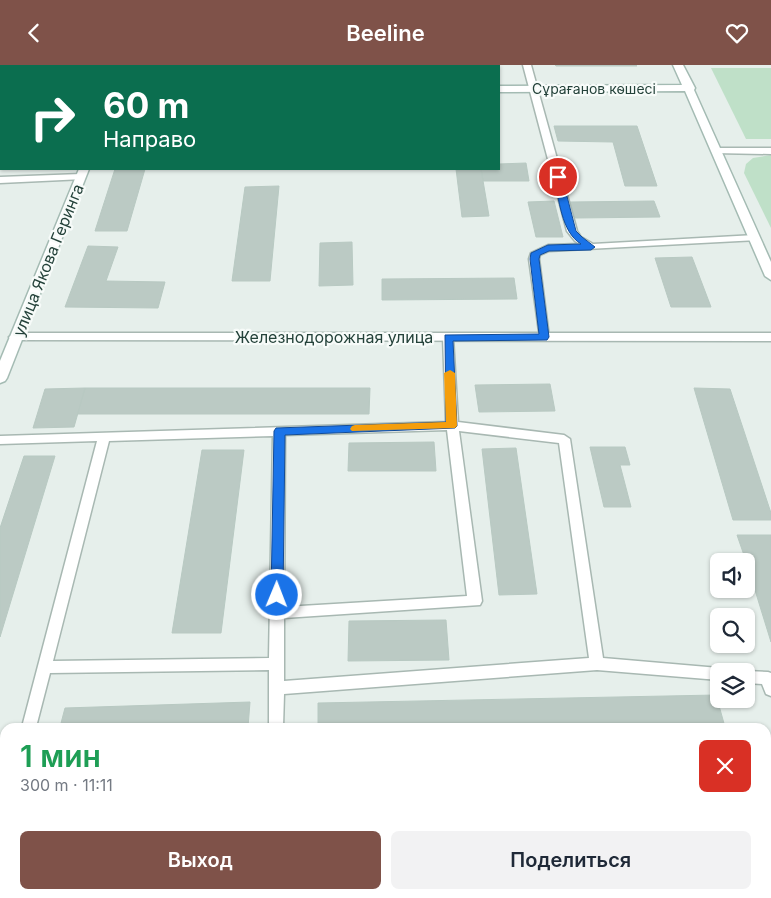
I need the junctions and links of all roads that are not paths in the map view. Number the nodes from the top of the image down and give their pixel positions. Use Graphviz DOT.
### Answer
graph roads {
  1 [pos="527,65"];
  2 [pos="678,65"];
  3 [pos="535,88"];
  4 [pos="690,88"];
  5 [pos="500,89"];
  6 [pos="717,151"];
  7 [pos="771,151"];
  8 [pos="83,173"];
  9 [pos="0,180"];
  10 [pos="755,238"];
  11 [pos="591,247"];
  12 [pos="771,276"];
  13 [pos="16,337"];
  14 [pos="448,337"];
  15 [pos="544,337"];
  16 [pos="771,337"];
  17 [pos="0,378"];
  18 [pos="452,426"];
  19 [pos="279,431"];
  20 [pos="104,437"];
  21 [pos="0,440"];
  22 [pos="277,613"];
  23 [pos="277,664"];
  24 [pos="597,664"];
  25 [pos="45,667"];
  26 [pos="710,673"];
  27 [pos="755,678"];
  28 [pos="276,688"];
  29 [pos="771,689"];
  30 [pos="30,723"];
  31 [pos="276,723"];
  1 -- 3 [label="lane"];
  2 -- 4 [label="street"];
  3 -- 4 [label="street, Сұрағанов көшесі"];
  3 -- 5 [label="street, Сұрағанов көшесі"];
  3 -- 11 [label="lane"];
  4 -- 6 [label="street"];
  6 -- 7 [label="lane"];
  6 -- 10 [label="street"];
  8 -- 9 [label="lane"];
  8 -- 13 [label="street, улица Якова Геринга"];
  10 -- 11 [label="lane"];
  10 -- 12 [label="street"];
  11 -- 15 [label="lane"];
  13 -- 14 [label="street, Железнодорожная улица"];
  13 -- 17 [label="street, улица Якова Геринга"];
  14 -- 15 [label="street, Железнодорожная улица"];
  14 -- 18 [label="lane"];
  15 -- 16 [label="street, Железнодорожная улица"];
  18 -- 19 [label="lane"];
  18 -- 22 [label="lane"];
  18 -- 24 [label="lane"];
  19 -- 20 [label="lane"];
  19 -- 22 [label="lane"];
  20 -- 21 [label="lane"];
  20 -- 25 [label="lane"];
  22 -- 23 [label="lane"];
  23 -- 25 [label="lane"];
  23 -- 28 [label="lane"];
  24 -- 26 [label="lane"];
  24 -- 28 [label="lane"];
  25 -- 30 [label="lane"];
  27 -- 29 [label="lane"];
  28 -- 31 [label="lane"];
}
